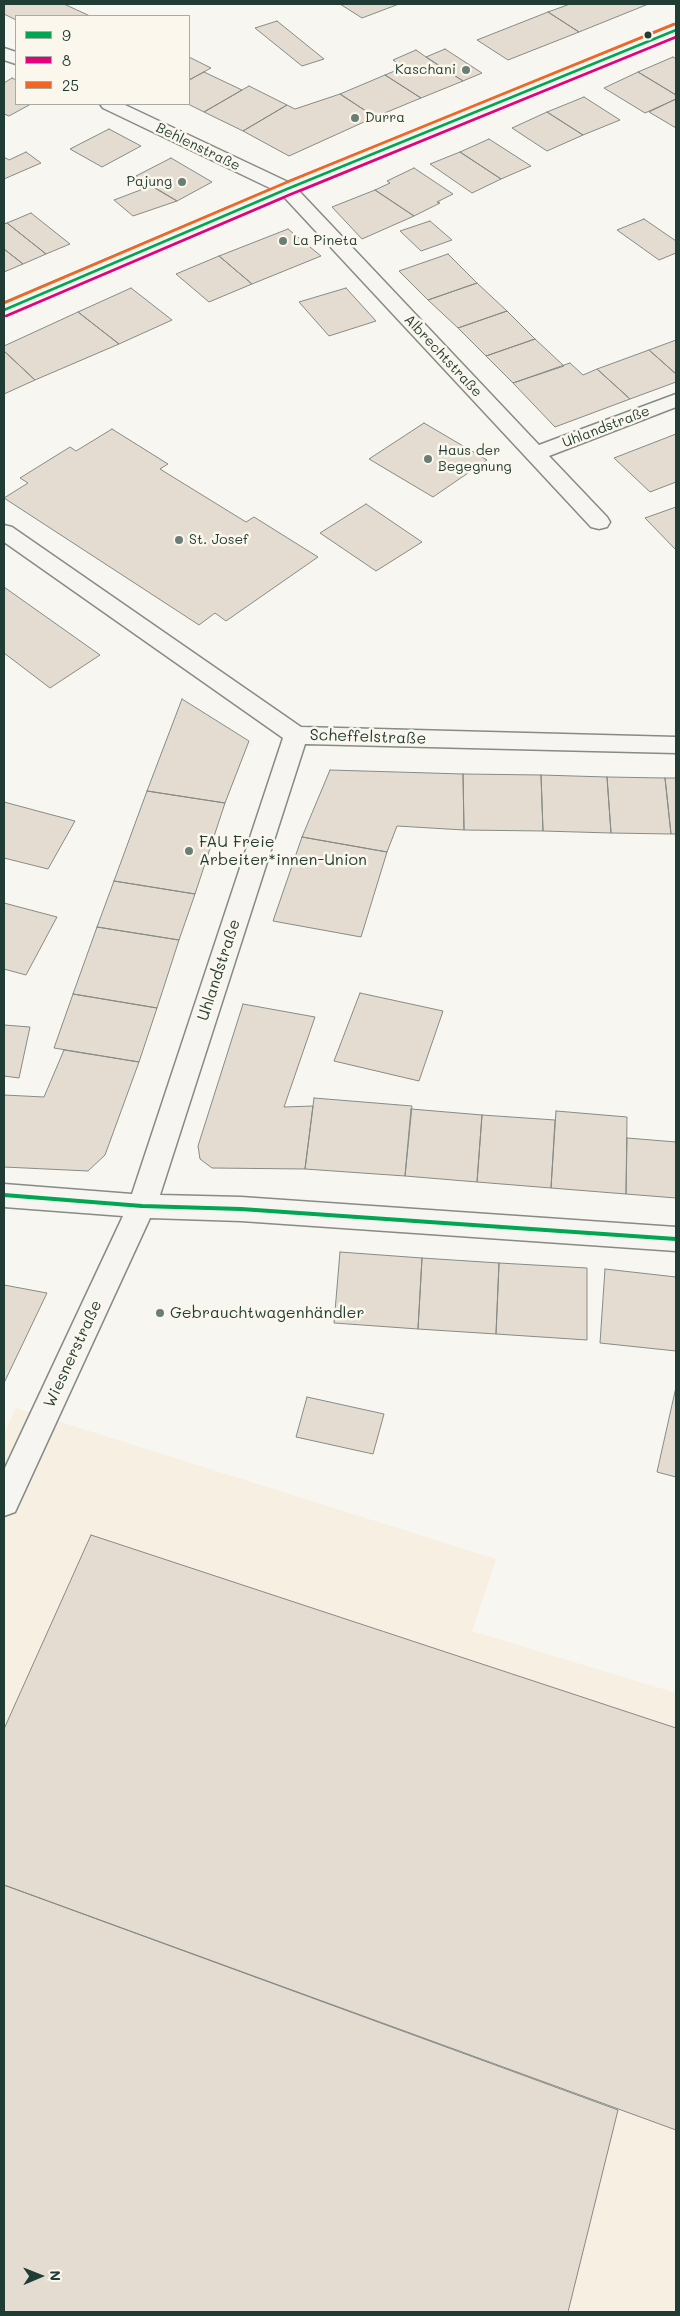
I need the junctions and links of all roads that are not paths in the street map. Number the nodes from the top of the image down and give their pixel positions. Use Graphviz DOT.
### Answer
graph roads {
  1 [pos="676,30"];
  2 [pos="111,105"];
  3 [pos="287,190"];
  4 [pos="4,310"];
  5 [pos="676,400"];
  6 [pos="536,454"];
  7 [pos="599,522"];
  8 [pos="4,532"];
  9 [pos="296,735"];
  10 [pos="676,745"];
  11 [pos="4,1195"];
  12 [pos="142,1206"];
  13 [pos="676,1239"];
  14 [pos="4,1502"];
  1 -- 3 [label="street"];
  2 -- 3 [label="street, Behlenstraße"];
  3 -- 4 [label="street"];
  3 -- 6 [label="street, Albrechtstraße"];
  5 -- 6 [label="street, Uhlandstraße"];
  6 -- 7 [label="street, Albrechtstraße"];
  8 -- 9 [label="street, Scheffelstraße"];
  9 -- 10 [label="street, Scheffelstraße"];
  9 -- 12 [label="street, Uhlandstraße"];
  11 -- 12 [label="street"];
  12 -- 13 [label="street"];
  12 -- 14 [label="street, Wiesnerstraße"];
}
